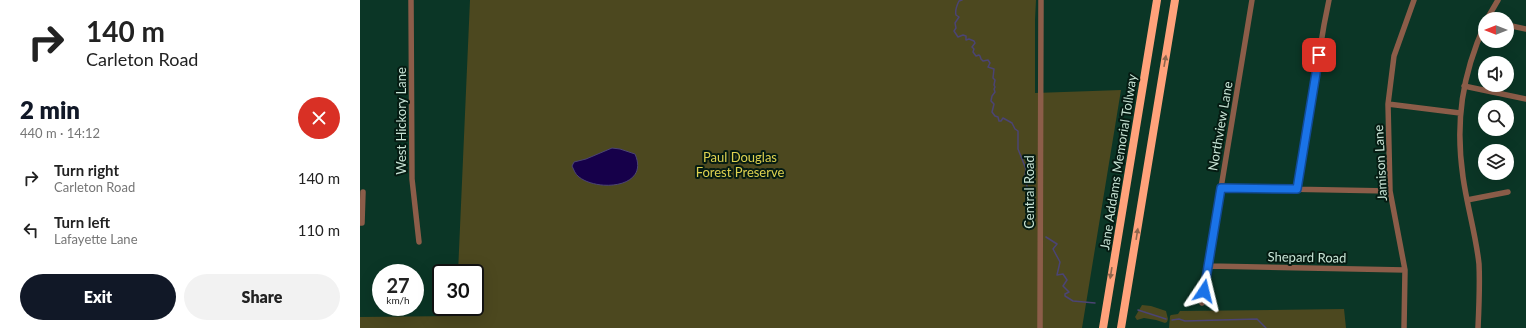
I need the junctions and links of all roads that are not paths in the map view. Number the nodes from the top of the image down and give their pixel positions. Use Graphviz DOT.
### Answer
graph roads {
  1 [pos="411,0"];
  2 [pos="1041,0"];
  3 [pos="1153,0"];
  4 [pos="1157,0"];
  5 [pos="1175,0"];
  6 [pos="1252,0"];
  7 [pos="1329,0"];
  8 [pos="1414,0"];
  9 [pos="1498,0"];
  10 [pos="1491,12"];
  11 [pos="1514,26"];
  12 [pos="1526,29"];
  13 [pos="1478,42"];
  14 [pos="1147,62"];
  15 [pos="1464,86"];
  16 [pos="1526,100"];
  17 [pos="1388,104"];
  18 [pos="1460,113"];
  19 [pos="1221,188"];
  20 [pos="1297,189"];
  21 [pos="1390,191"];
  22 [pos="363,192"];
  23 [pos="1508,192"];
  24 [pos="1467,200"];
  25 [pos="360,223"];
  26 [pos="419,242"];
  27 [pos="1208,266"];
  28 [pos="1405,270"];
  29 [pos="1202,303"];
  30 [pos="1040,328"];
  31 [pos="1102,328"];
  32 [pos="1121,328"];
  33 [pos="1404,328"];
  34 [pos="1478,328"];
  1 -- 26 [label="street, West Hickory Lane"];
  2 -- 30 [label="street, Central Road"];
  3 -- 14 [label="highway"];
  4 -- 14 [label="highway, Jane Addams Memorial Tollway"];
  32 -- 5 [label="highway, one-way"];
  6 -- 19 [label="street, Northview Lane"];
  7 -- 20 [label="street"];
  8 -- 17 [label="street, Jamison Lane"];
  9 -- 10 [label="street"];
  11 -- 12 [label="street"];
  13 -- 15 [label="street"];
  14 -- 31 [label="highway, Jane Addams Memorial Tollway, one-way"];
  15 -- 16 [label="street"];
  15 -- 18 [label="street"];
  17 -- 18 [label="street"];
  17 -- 21 [label="street, Jamison Lane"];
  18 -- 24 [label="street"];
  19 -- 20 [label="street"];
  19 -- 27 [label="street, Northview Lane"];
  20 -- 21 [label="street"];
  21 -- 28 [label="street, Jamison Lane"];
  22 -- 25 [label="street"];
  23 -- 24 [label="street"];
  24 -- 34 [label="street"];
  27 -- 28 [label="street, Shepard Road"];
  27 -- 29 [label="street, Northview Lane"];
  28 -- 33 [label="street, Jamison Lane"];
}
